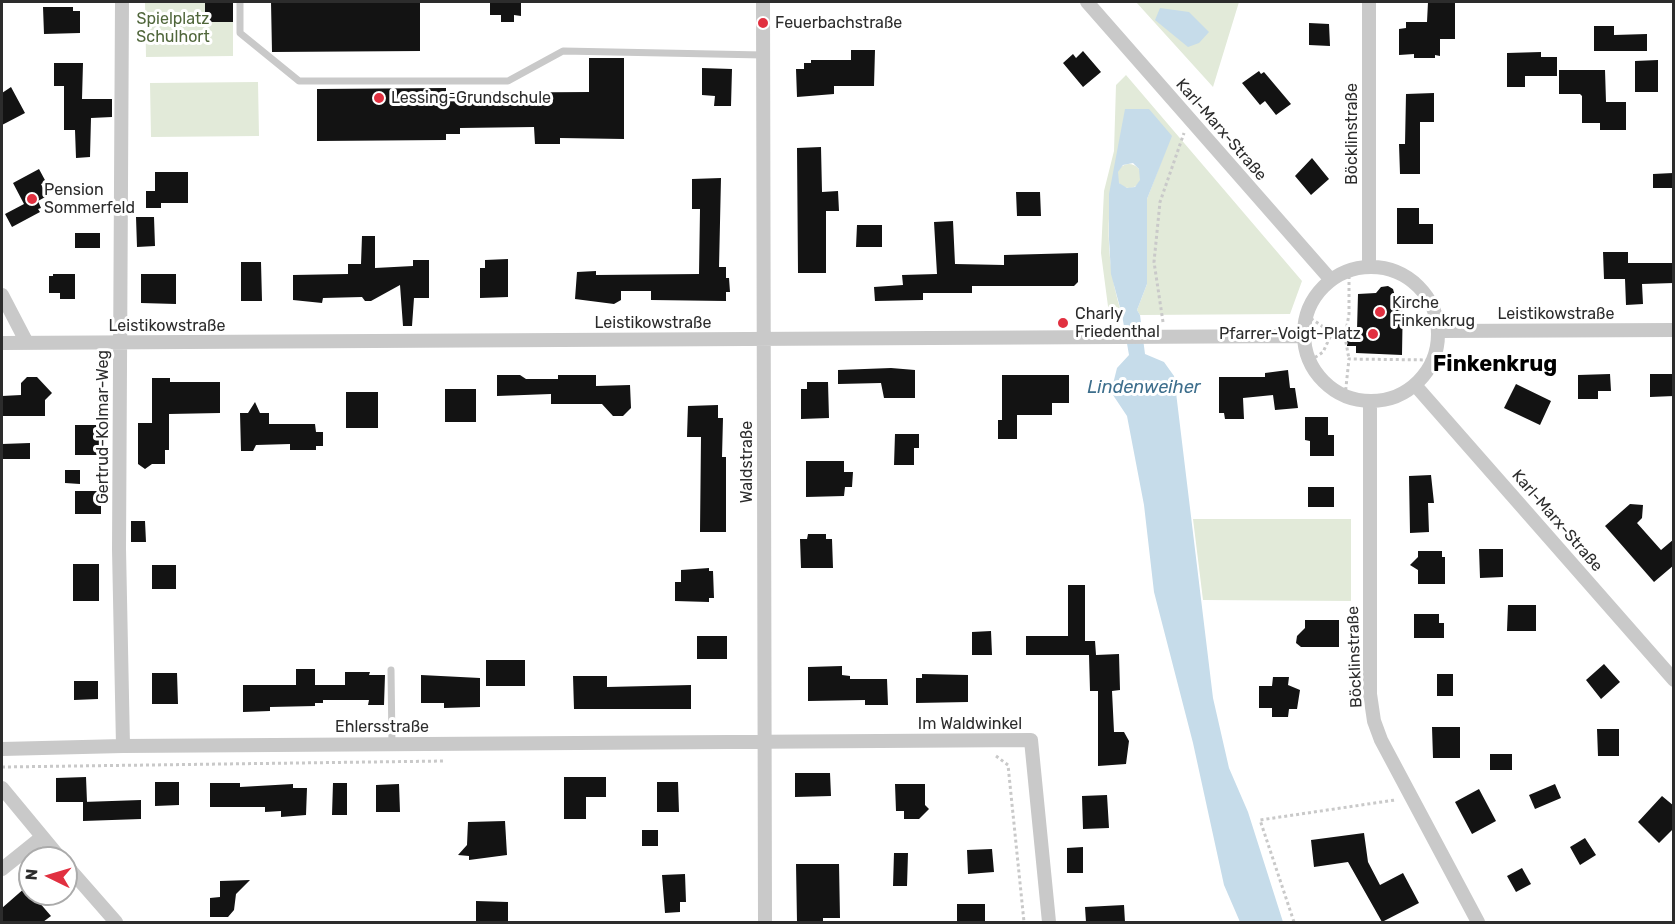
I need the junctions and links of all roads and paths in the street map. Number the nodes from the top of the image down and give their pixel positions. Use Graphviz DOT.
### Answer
graph roads {
  1 [pos="122,2"];
  2 [pos="240,2"];
  3 [pos="763,2"];
  4 [pos="1087,2"];
  5 [pos="1369,2"];
  6 [pos="764,55"];
  7 [pos="1190,121"];
  8 [pos="1369,266"];
  9 [pos="1349,270"];
  10 [pos="1331,280"];
  11 [pos="2,295"];
  12 [pos="1306,315"];
  13 [pos="1674,330"];
  14 [pos="1439,331"];
  15 [pos="1332,333"];
  16 [pos="1165,336"];
  17 [pos="1304,336"];
  18 [pos="1345,337"];
  19 [pos="764,338"];
  20 [pos="2,343"];
  21 [pos="27,343"];
  22 [pos="120,343"];
  23 [pos="1349,359"];
  24 [pos="1433,360"];
  25 [pos="1310,361"];
  26 [pos="1415,385"];
  27 [pos="1345,396"];
  28 [pos="1370,401"];
  29 [pos="391,670"];
  30 [pos="1674,680"];
  31 [pos="763,742"];
  32 [pos="392,744"];
  33 [pos="123,746"];
  34 [pos="2,749"];
  35 [pos="994,755"];
  36 [pos="454,761"];
  37 [pos="2,767"];
  38 [pos="2,788"];
  39 [pos="1411,798"];
  40 [pos="42,837"];
  41 [pos="50,846"];
  42 [pos="2,869"];
  43 [pos="78,879"];
  44 [pos="116,922"];
  45 [pos="765,922"];
  46 [pos="1024,922"];
  47 [pos="1049,922"];
  48 [pos="1294,922"];
  49 [pos="1478,922"];
  1 -- 22 [label="street, Gertrud-Kolmar-Weg"];
  2 -- 6 [label="lane"];
  3 -- 6 [label="street, Waldstraße"];
  4 -- 7 [label="street, Karl-Marx-Straße"];
  5 -- 8 [label="street, Böcklinstraße"];
  6 -- 19 [label="street, Waldstraße"];
  7 -- 10 [label="street, Karl-Marx-Straße"];
  7 -- 16 [label="path"];
  8 -- 9 [label="street"];
  8 -- 14 [label="street"];
  9 -- 10 [label="street"];
  9 -- 18 [label="path"];
  10 -- 12 [label="street"];
  11 -- 21 [label="street"];
  12 -- 15 [label="path"];
  12 -- 17 [label="street"];
  13 -- 14 [label="street, Leistikowstraße"];
  14 -- 24 [label="street"];
  15 -- 18 [label="path"];
  15 -- 25 [label="path"];
  16 -- 17 [label="street, Leistikowstraße"];
  16 -- 19 [label="street, Leistikowstraße"];
  17 -- 25 [label="street"];
  18 -- 23 [label="path"];
  19 -- 22 [label="street, Leistikowstraße"];
  19 -- 31 [label="street, Waldstraße"];
  20 -- 21 [label="street, Leistikowstraße"];
  21 -- 22 [label="street, Leistikowstraße"];
  22 -- 33 [label="street, Gertrud-Kolmar-Weg"];
  23 -- 24 [label="path"];
  23 -- 27 [label="path"];
  24 -- 26 [label="street"];
  25 -- 27 [label="street"];
  26 -- 28 [label="street"];
  26 -- 30 [label="street, Karl-Marx-Straße"];
  27 -- 28 [label="street"];
  28 -- 39 [label="street, Böcklinstraße"];
  29 -- 32 [label="lane"];
  31 -- 32 [label="street, Ehlersstraße"];
  31 -- 45 [label="street, Waldstraße"];
  31 -- 47 [label="street, Im Waldwinkel"];
  32 -- 33 [label="street, Ehlersstraße"];
  33 -- 34 [label="street, Ehlersstraße"];
  35 -- 46 [label="path"];
  36 -- 37 [label="path"];
  38 -- 40 [label="street"];
  39 -- 48 [label="path"];
  39 -- 49 [label="street, Böcklinstraße"];
  40 -- 41 [label="street"];
  40 -- 42 [label="street"];
  43 -- 44 [label="street"];
}
